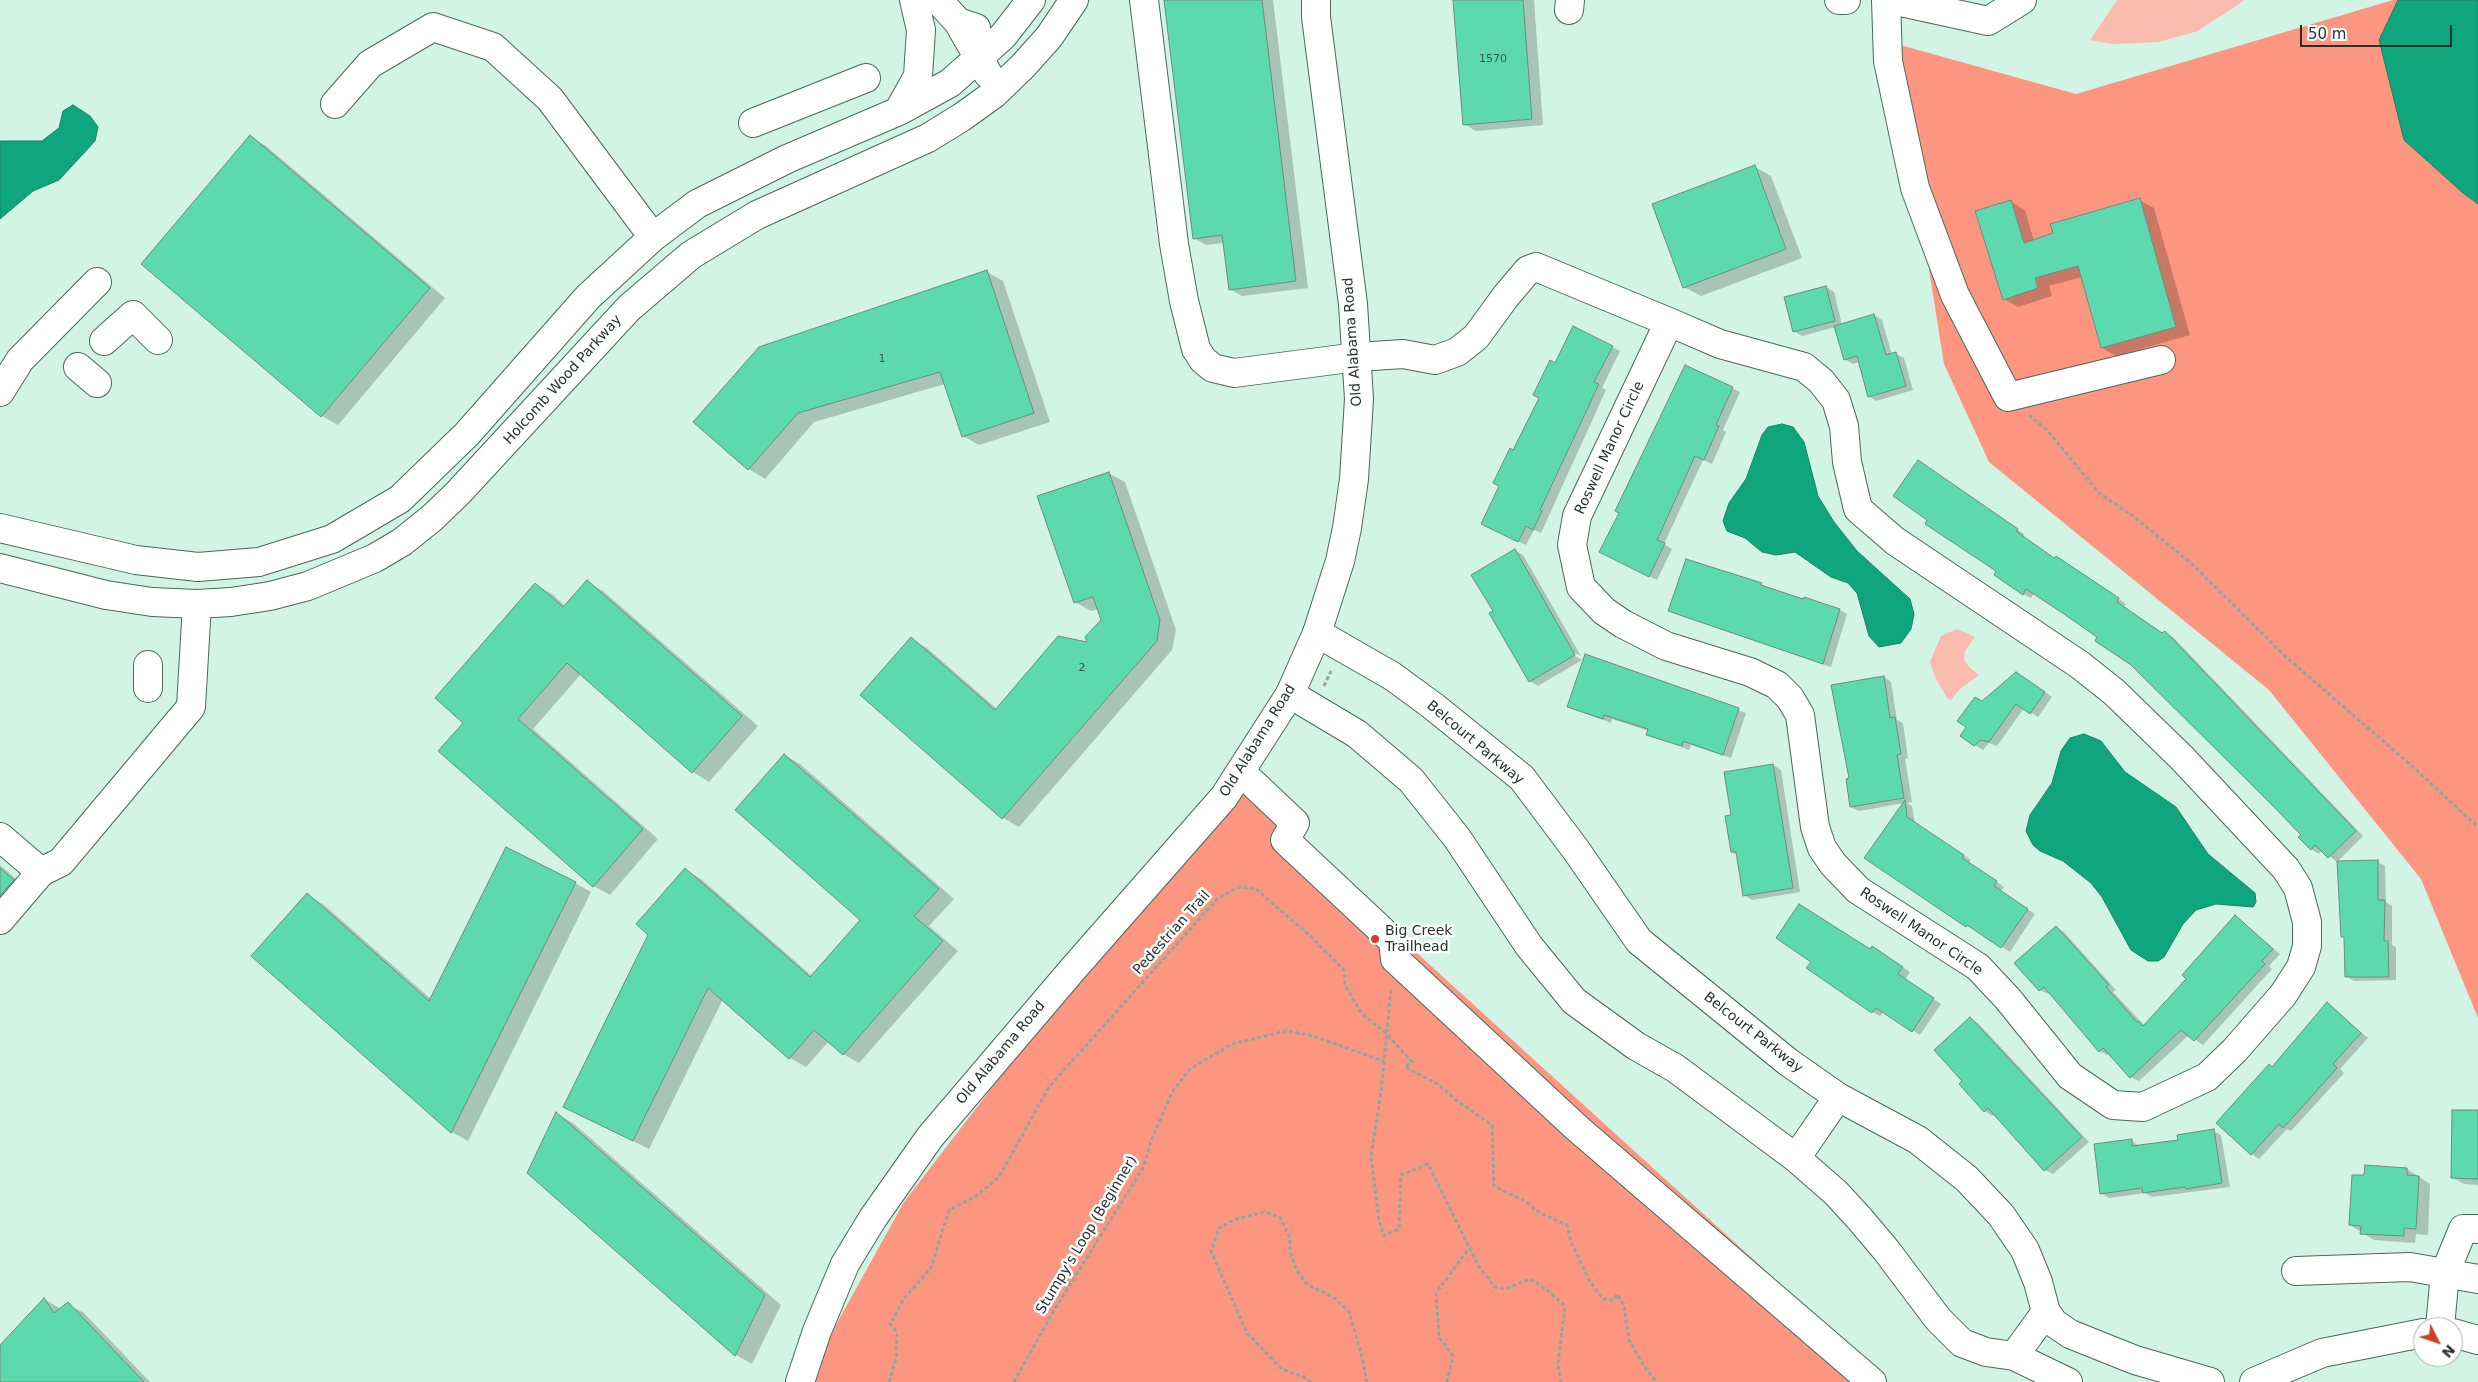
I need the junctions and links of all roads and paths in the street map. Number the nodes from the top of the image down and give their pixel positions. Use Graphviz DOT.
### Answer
graph roads {
  1 [pos="914,0"];
  2 [pos="938,0"];
  3 [pos="1031,0"];
  4 [pos="1074,0"];
  5 [pos="1144,0"];
  6 [pos="1316,0"];
  7 [pos="1839,0"];
  8 [pos="1846,0"];
  9 [pos="1886,0"];
  10 [pos="1892,0"];
  11 [pos="2022,0"];
  12 [pos="958,22"];
  13 [pos="921,30"];
  14 [pos="1003,36"];
  15 [pos="978,60"];
  16 [pos="866,78"];
  17 [pos="950,83"];
  18 [pos="998,90"];
  19 [pos="335,104"];
  20 [pos="898,111"];
  21 [pos="970,112"];
  22 [pos="753,122"];
  23 [pos="653,236"];
  24 [pos="97,282"];
  25 [pos="1669,322"];
  26 [pos="158,340"];
  27 [pos="104,341"];
  28 [pos="1357,357"];
  29 [pos="2161,360"];
  30 [pos="0,392"];
  31 [pos="2008,397"];
  32 [pos="0,528"];
  33 [pos="0,568"];
  34 [pos="197,604"];
  35 [pos="1316,633"];
  36 [pos="1331,671"];
  37 [pos="1321,691"];
  38 [pos="1290,694"];
  39 [pos="1242,773"];
  40 [pos="2478,827"];
  41 [pos="0,836"];
  42 [pos="41,872"];
  43 [pos="0,920"];
  44 [pos="1391,990"];
  45 [pos="1386,1033"];
  46 [pos="1383,1061"];
  47 [pos="1838,1097"];
  48 [pos="1796,1158"];
  49 [pos="2478,1229"];
  50 [pos="1469,1248"];
  51 [pos="2296,1271"];
  52 [pos="2445,1273"];
  53 [pos="2478,1279"];
  54 [pos="2046,1312"];
  55 [pos="2441,1317"];
  56 [pos="2413,1335"];
  57 [pos="2463,1336"];
  58 [pos="2478,1340"];
  59 [pos="2014,1356"];
  60 [pos="2170,1376"];
  61 [pos="800,1382"];
  62 [pos="889,1382"];
  63 [pos="1014,1382"];
  64 [pos="1312,1382"];
  65 [pos="1367,1382"];
  66 [pos="1448,1382"];
  67 [pos="1561,1382"];
  68 [pos="1656,1382"];
  69 [pos="1872,1382"];
  70 [pos="2068,1382"];
  71 [pos="2210,1382"];
  72 [pos="2254,1382"];
  1 -- 13 [label="street"];
  2 -- 12 [label="street"];
  3 -- 14 [label="street"];
  4 -- 18 [label="street, Holcomb Wood Parkway"];
  5 -- 28 [label="street, Roswell Manor Circle"];
  6 -- 28 [label="street, Old Alabama Road"];
  7 -- 8 [label="street"];
  9 -- 31 [label="street"];
  10 -- 11 [label="street"];
  12 -- 14 [label="street"];
  12 -- 15 [label="street"];
  13 -- 17 [label="street"];
  13 -- 20 [label="street"];
  14 -- 15 [label="street"];
  15 -- 17 [label="street"];
  15 -- 18 [label="street"];
  16 -- 22 [label="street"];
  17 -- 20 [label="street"];
  17 -- 21 [label="street"];
  18 -- 21 [label="street, Holcomb Wood Parkway"];
  19 -- 23 [label="street"];
  20 -- 23 [label="street"];
  21 -- 34 [label="street, Holcomb Wood Parkway"];
  23 -- 32 [label="street"];
  24 -- 30 [label="street"];
  25 -- 25 [label="street, Roswell Manor Circle"];
  25 -- 28 [label="street, Roswell Manor Circle"];
  26 -- 27 [label="street"];
  28 -- 35 [label="street, Old Alabama Road"];
  29 -- 31 [label="street"];
  31 -- 40 [label="path"];
  33 -- 34 [label="street, Holcomb Wood Parkway"];
  34 -- 42 [label="street"];
  35 -- 38 [label="street, Old Alabama Road"];
  35 -- 47 [label="street, Belcourt Parkway"];
  36 -- 37 [label="path"];
  38 -- 39 [label="street, Old Alabama Road"];
  38 -- 48 [label="street"];
  39 -- 61 [label="street, Old Alabama Road"];
  39 -- 69 [label="street"];
  41 -- 42 [label="street"];
  42 -- 43 [label="street"];
  44 -- 45 [label="path"];
  45 -- 46 [label="path"];
  45 -- 62 [label="path, Pedestrian Trail"];
  45 -- 68 [label="path, Pedestrian Trail"];
  46 -- 50 [label="path"];
  46 -- 63 [label="path, Stumpy's Loop (Beginner)"];
  47 -- 48 [label="street"];
  47 -- 54 [label="street, Belcourt Parkway"];
  48 -- 59 [label="street"];
  49 -- 52 [label="street"];
  50 -- 66 [label="path"];
  50 -- 67 [label="path"];
  51 -- 52 [label="street"];
  52 -- 53 [label="street"];
  52 -- 55 [label="street"];
  54 -- 59 [label="street"];
  54 -- 60 [label="street, Belcourt Parkway"];
  56 -- 72 [label="street"];
  57 -- 58 [label="street"];
  59 -- 70 [label="street"];
  60 -- 71 [label="street, Belcourt Parkway"];
  64 -- 65 [label="path"];
}
